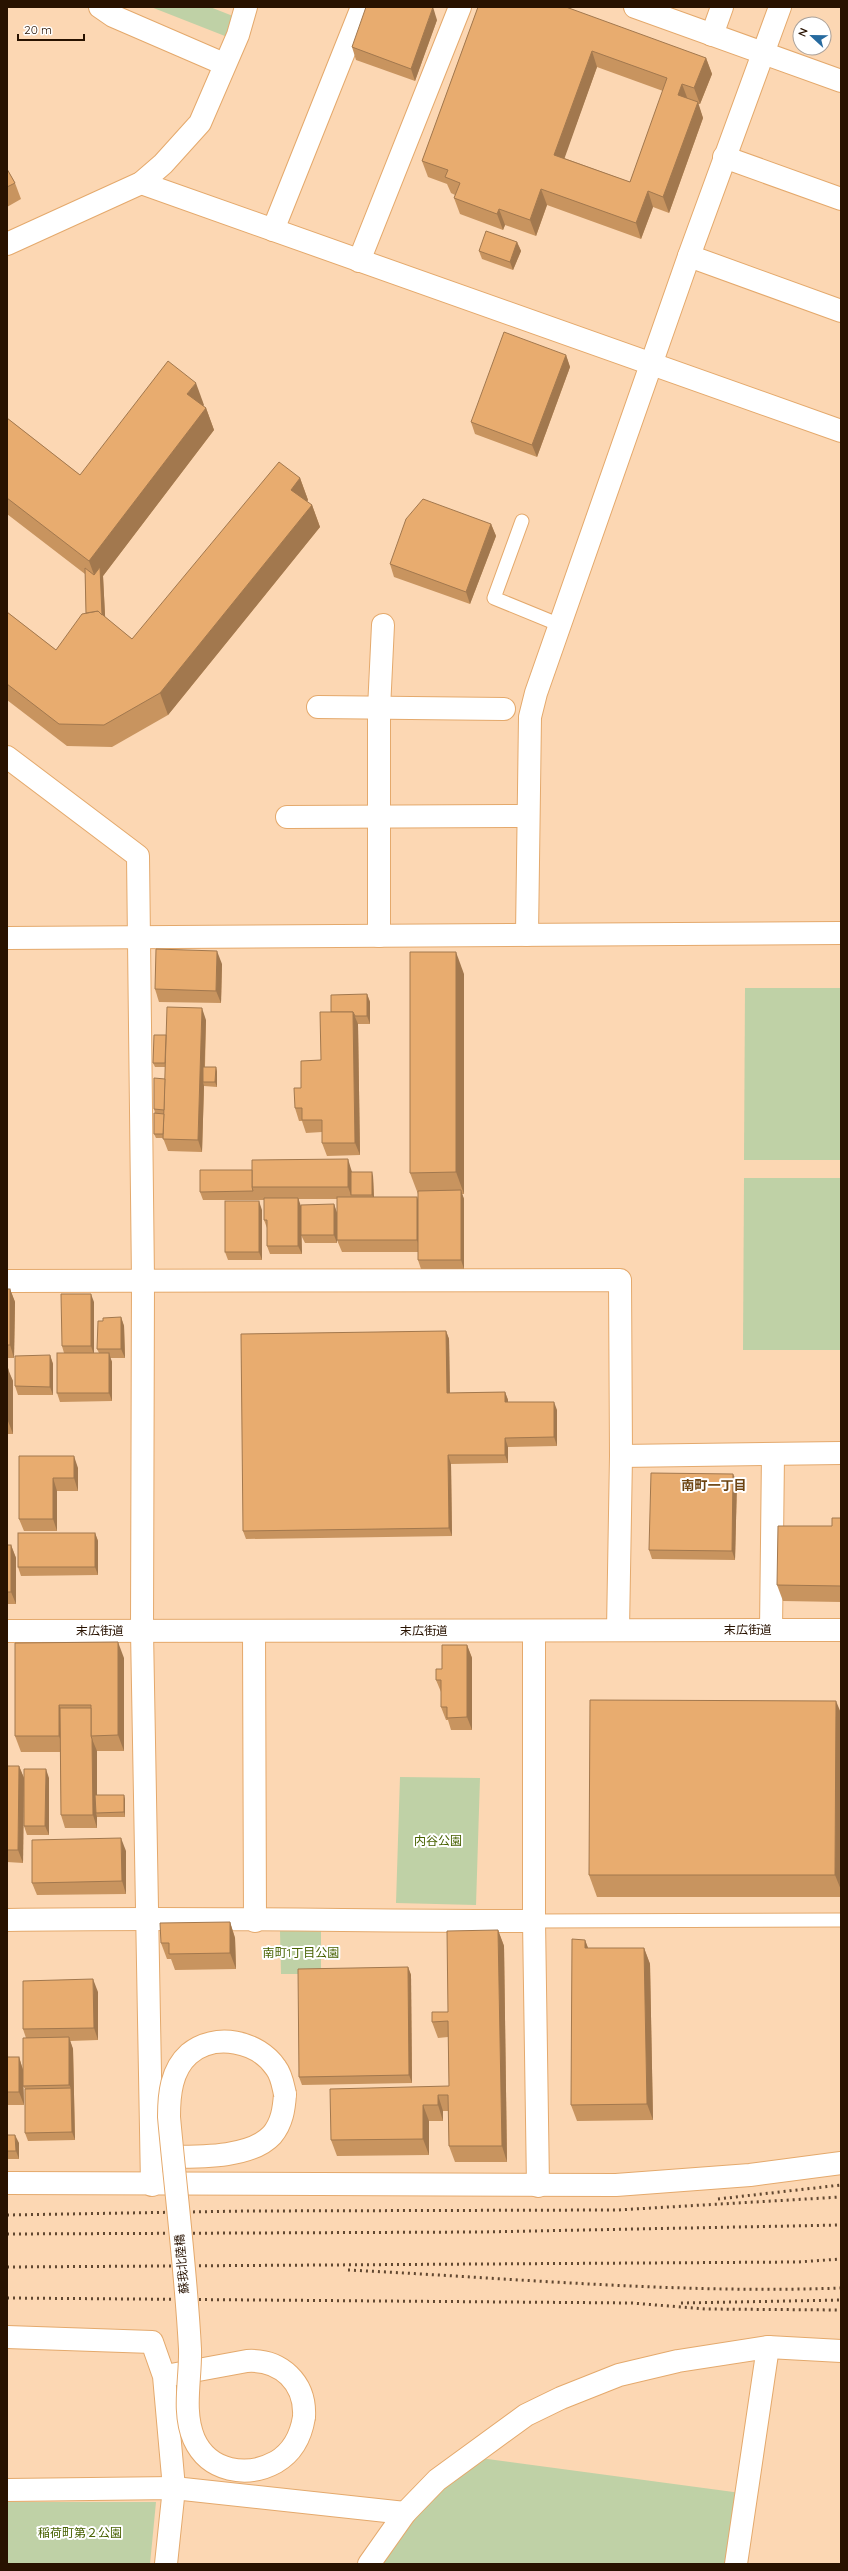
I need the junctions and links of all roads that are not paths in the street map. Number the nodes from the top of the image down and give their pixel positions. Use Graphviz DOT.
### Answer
graph roads {
  1 [pos="100,7"];
  2 [pos="246,7"];
  3 [pos="362,7"];
  4 [pos="460,7"];
  5 [pos="635,7"];
  6 [pos="722,7"];
  7 [pos="780,7"];
  8 [pos="712,35"];
  9 [pos="763,54"];
  10 [pos="224,64"];
  11 [pos="841,81"];
  12 [pos="724,157"];
  13 [pos="141,183"];
  14 [pos="841,199"];
  15 [pos="273,230"];
  16 [pos="7,244"];
  17 [pos="689,256"];
  18 [pos="359,261"];
  19 [pos="841,311"];
  20 [pos="651,364"];
  21 [pos="841,431"];
  22 [pos="522,521"];
  23 [pos="383,625"];
  24 [pos="560,625"];
  25 [pos="318,707"];
  26 [pos="379,709"];
  27 [pos="504,709"];
  28 [pos="7,757"];
  29 [pos="528,816"];
  30 [pos="287,817"];
  31 [pos="380,817"];
  32 [pos="841,933"];
  33 [pos="527,935"];
  34 [pos="379,936"];
  35 [pos="7,938"];
  36 [pos="140,938"];
  37 [pos="144,1280"];
  38 [pos="7,1281"];
  39 [pos="841,1453"];
  40 [pos="773,1454"];
  41 [pos="621,1456"];
  42 [pos="618,1630"];
  43 [pos="771,1630"];
  44 [pos="841,1630"];
  45 [pos="7,1631"];
  46 [pos="142,1631"];
  47 [pos="254,1631"];
  48 [pos="534,1631"];
  49 [pos="147,1918"];
  50 [pos="7,1920"];
  51 [pos="534,1920"];
  52 [pos="841,1920"];
  53 [pos="255,1921"];
  54 [pos="151,2157"];
  55 [pos="841,2163"];
  56 [pos="7,2183"];
  57 [pos="152,2185"];
  58 [pos="538,2186"];
  59 [pos="7,2337"];
  60 [pos="768,2347"];
  61 [pos="841,2351"];
  62 [pos="164,2376"];
  63 [pos="174,2488"];
  64 [pos="7,2490"];
  65 [pos="405,2513"];
  66 [pos="166,2564"];
  67 [pos="369,2564"];
  68 [pos="736,2564"];
  1 -- 10 [label="street"];
  2 -- 10 [label="street"];
  3 -- 15 [label="street"];
  4 -- 18 [label="street"];
  5 -- 8 [label="street"];
  6 -- 8 [label="street"];
  7 -- 9 [label="street"];
  8 -- 9 [label="street"];
  9 -- 11 [label="street"];
  9 -- 12 [label="street"];
  10 -- 13 [label="street"];
  12 -- 14 [label="street"];
  12 -- 17 [label="street"];
  13 -- 15 [label="street"];
  13 -- 16 [label="street"];
  15 -- 18 [label="street"];
  17 -- 19 [label="street"];
  17 -- 20 [label="street"];
  18 -- 20 [label="street"];
  20 -- 21 [label="street"];
  20 -- 24 [label="street"];
  22 -- 24 [label="lane"];
  23 -- 26 [label="street"];
  24 -- 29 [label="street"];
  25 -- 26 [label="street"];
  26 -- 27 [label="street"];
  26 -- 31 [label="street"];
  28 -- 36 [label="street"];
  29 -- 31 [label="street"];
  29 -- 33 [label="street"];
  30 -- 31 [label="street"];
  31 -- 34 [label="street"];
  32 -- 33 [label="street"];
  33 -- 34 [label="street"];
  34 -- 36 [label="street"];
  35 -- 36 [label="street"];
  36 -- 37 [label="street"];
  37 -- 38 [label="street"];
  37 -- 41 [label="street"];
  37 -- 46 [label="street"];
  39 -- 40 [label="street"];
  40 -- 41 [label="street"];
  40 -- 43 [label="street"];
  41 -- 42 [label="street"];
  42 -- 43 [label="street, 末広街道"];
  42 -- 48 [label="street, 末広街道"];
  43 -- 44 [label="street, 末広街道"];
  45 -- 46 [label="street, 末広街道"];
  46 -- 47 [label="street, 末広街道"];
  46 -- 49 [label="street"];
  47 -- 48 [label="street, 末広街道"];
  47 -- 53 [label="street"];
  48 -- 51 [label="street"];
  49 -- 50 [label="street"];
  49 -- 53 [label="street"];
  49 -- 54 [label="street"];
  51 -- 52 [label="lane"];
  51 -- 53 [label="street"];
  51 -- 58 [label="street"];
  54 -- 57 [label="street"];
  54 -- 62 [label="street, 蘇我北陸橋, bridge"];
  55 -- 58 [label="street"];
  56 -- 57 [label="street"];
  57 -- 58 [label="street"];
  59 -- 62 [label="street"];
  60 -- 61 [label="street"];
  60 -- 65 [label="street"];
  60 -- 68 [label="street"];
  62 -- 63 [label="street"];
  63 -- 64 [label="street"];
  63 -- 65 [label="street"];
  63 -- 66 [label="street"];
  65 -- 67 [label="street"];
}
